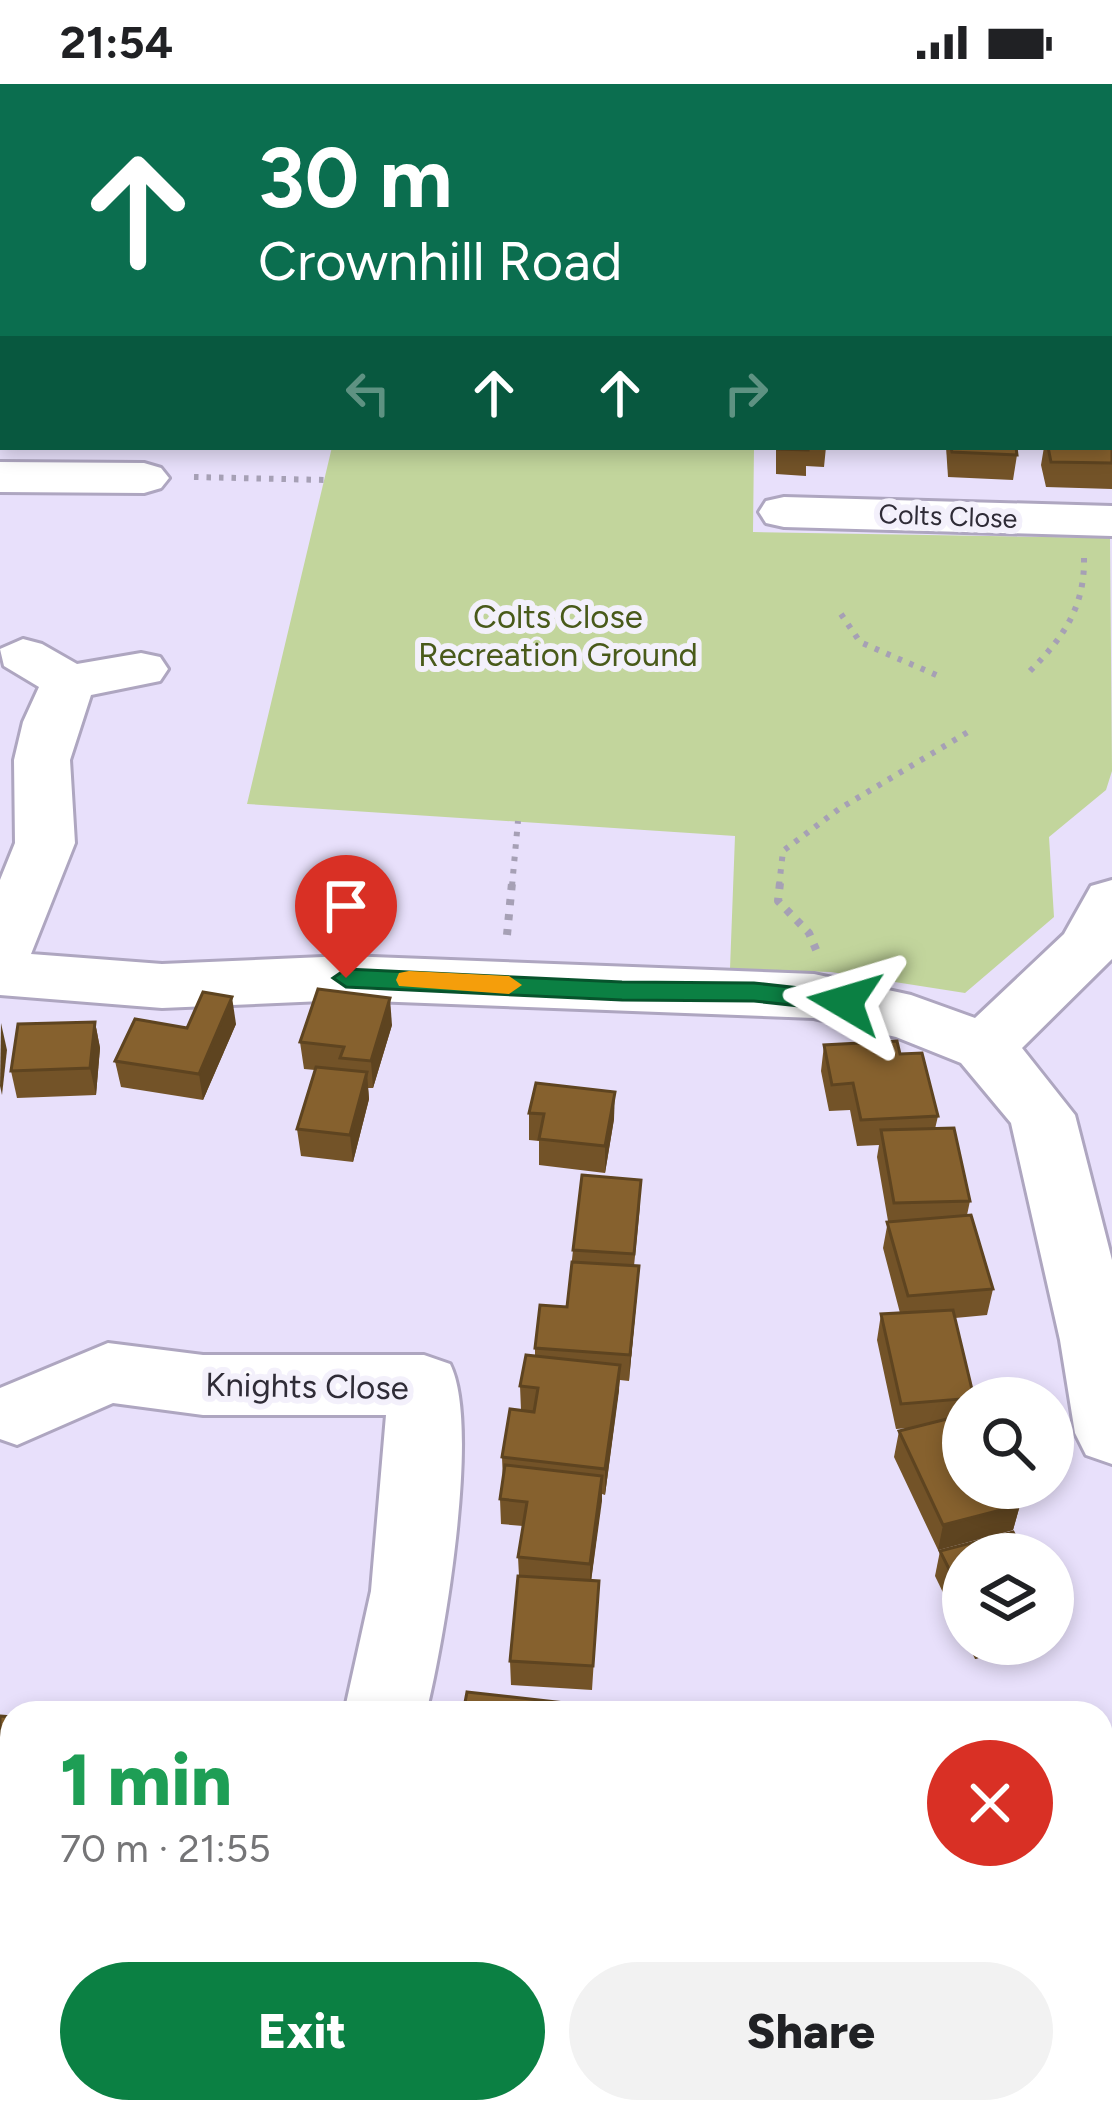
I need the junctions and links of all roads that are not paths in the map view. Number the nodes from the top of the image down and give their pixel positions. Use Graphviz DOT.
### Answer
graph roads {
  1 [pos="0,477"];
  2 [pos="147,479"];
  3 [pos="784,512"];
  4 [pos="1096,521"];
  5 [pos="141,669"];
  6 [pos="1112,900"];
  7 [pos="0,954"];
  8 [pos="0,973"];
  9 [pos="984,1047"];
  10 [pos="1104,1339"];
  11 [pos="16,1414"];
  12 [pos="1112,1433"];
  13 [pos="388,1701"];
  1 -- 2 [label="street"];
  3 -- 4 [label="street, Colts Close"];
  5 -- 7 [label="street"];
  6 -- 9 [label="street"];
  8 -- 9 [label="street"];
  9 -- 10 [label="street"];
  10 -- 12 [label="street"];
  11 -- 13 [label="street, Knights Close"];
}
